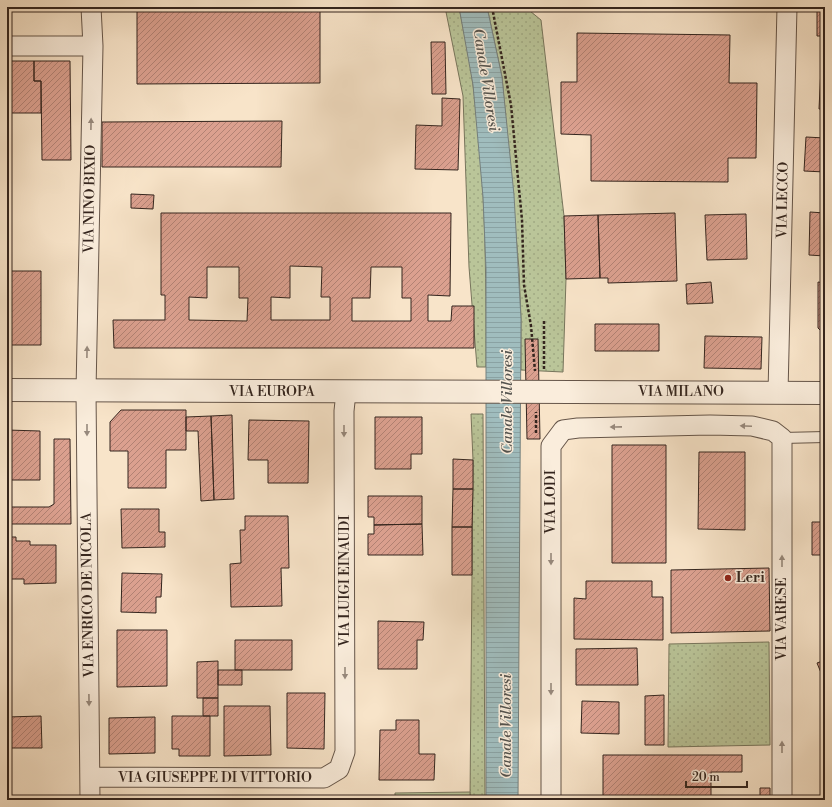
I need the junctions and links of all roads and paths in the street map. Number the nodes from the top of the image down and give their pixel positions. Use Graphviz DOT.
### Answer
graph roads {
  1 [pos="90,7"];
  2 [pos="787,7"];
  3 [pos="7,46"];
  4 [pos="93,46"];
  5 [pos="544,321"];
  6 [pos="7,390"];
  7 [pos="86,391"];
  8 [pos="346,392"];
  9 [pos="537,392"];
  10 [pos="778,393"];
  11 [pos="825,393"];
  12 [pos="825,437"];
  13 [pos="782,438"];
  14 [pos="339,769"];
  15 [pos="90,777"];
  16 [pos="90,800"];
  17 [pos="551,800"];
  18 [pos="782,800"];
  1 -- 4 [label="street, VIA NINO BIXIO"];
  2 -- 10 [label="street, VIA LECCO"];
  3 -- 4 [label="street"];
  7 -- 4 [label="street, VIA NINO BIXIO, one-way"];
  5 -- 9 [label="path"];
  6 -- 7 [label="street, VIA EUROPA"];
  7 -- 8 [label="street, VIA EUROPA"];
  7 -- 15 [label="street, VIA ENRICO DE NICOLA, one-way"];
  8 -- 9 [label="street, VIA EUROPA"];
  8 -- 14 [label="street, VIA LUIGI EINAUDI, one-way"];
  9 -- 10 [label="street, VIA MILANO"];
  10 -- 11 [label="street, VIA MILANO"];
  12 -- 13 [label="lane"];
  13 -- 17 [label="street, VIA LODI, one-way"];
  18 -- 13 [label="street, VIA VARESE, one-way"];
  14 -- 15 [label="street, VIA GIUSEPPE DI VITTORIO"];
  15 -- 16 [label="street, VIA ENRICO DE NICOLA"];
}
